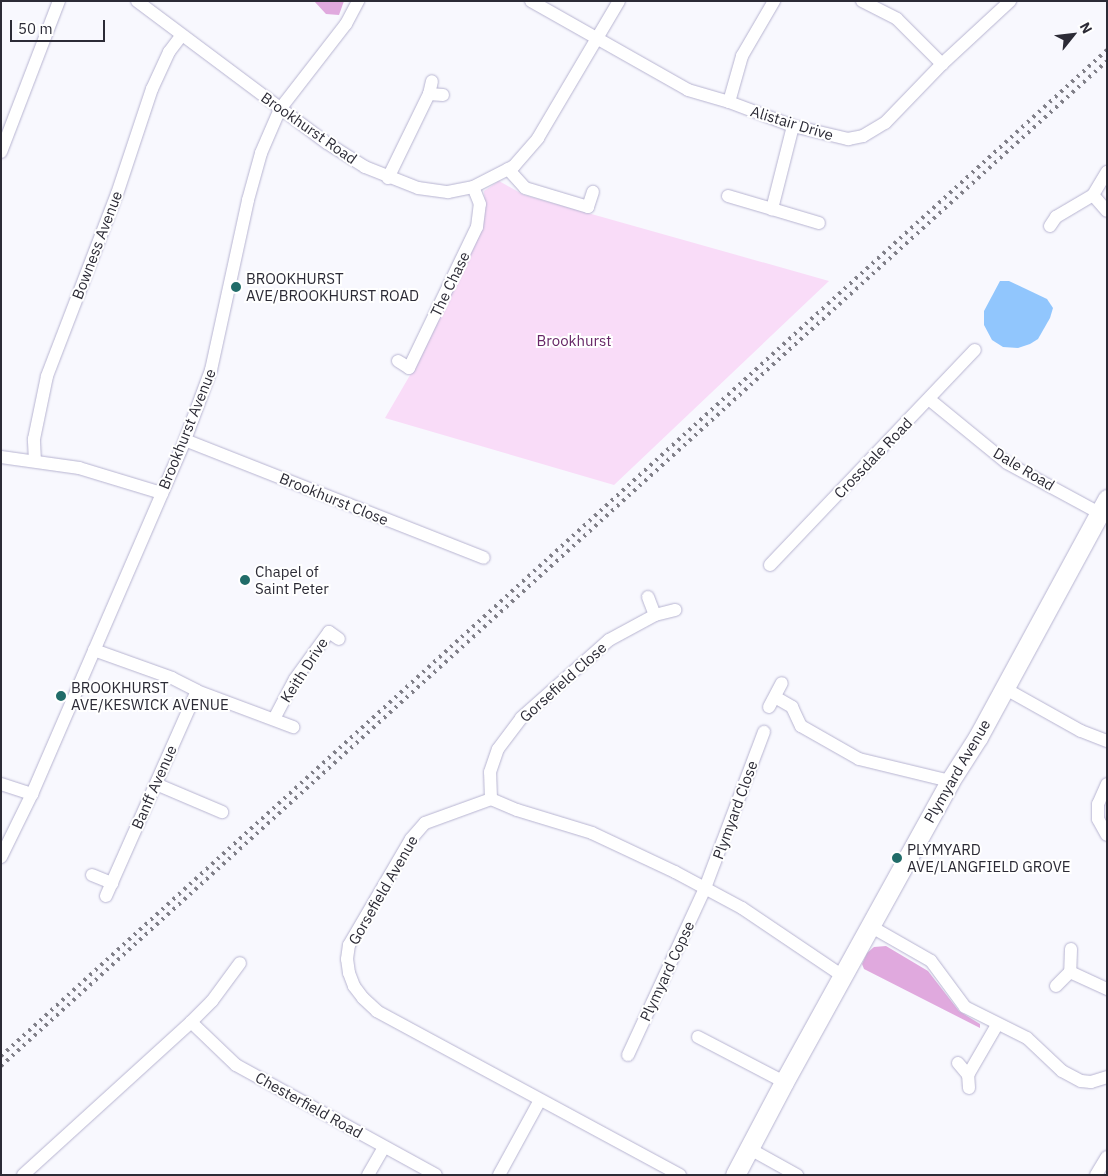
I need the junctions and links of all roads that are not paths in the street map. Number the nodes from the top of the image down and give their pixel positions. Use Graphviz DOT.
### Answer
graph roads {
  1 [pos="59,1"];
  2 [pos="138,1"];
  3 [pos="358,1"];
  4 [pos="531,1"];
  5 [pos="619,1"];
  6 [pos="774,1"];
  7 [pos="862,1"];
  8 [pos="1010,1"];
  9 [pos="181,36"];
  10 [pos="598,38"];
  11 [pos="942,64"];
  12 [pos="443,95"];
  13 [pos="729,102"];
  14 [pos="280,109"];
  15 [pos="794,126"];
  16 [pos="1,152"];
  17 [pos="508,169"];
  18 [pos="1107,172"];
  19 [pos="388,178"];
  20 [pos="473,187"];
  21 [pos="593,192"];
  22 [pos="1093,195"];
  23 [pos="728,196"];
  24 [pos="772,209"];
  25 [pos="1107,211"];
  26 [pos="1052,218"];
  27 [pos="819,223"];
  28 [pos="976,350"];
  29 [pos="398,361"];
  30 [pos="930,400"];
  31 [pos="185,440"];
  32 [pos="1,457"];
  33 [pos="35,462"];
  34 [pos="162,492"];
  35 [pos="1103,506"];
  36 [pos="484,558"];
  37 [pos="770,565"];
  38 [pos="648,598"];
  39 [pos="675,610"];
  40 [pos="655,615"];
  41 [pos="339,639"];
  42 [pos="94,650"];
  43 [pos="782,683"];
  44 [pos="1004,688"];
  45 [pos="197,692"];
  46 [pos="274,719"];
  47 [pos="293,727"];
  48 [pos="764,732"];
  49 [pos="1107,740"];
  50 [pos="950,781"];
  51 [pos="1,784"];
  52 [pos="156,784"];
  53 [pos="1107,784"];
  54 [pos="32,794"];
  55 [pos="491,799"];
  56 [pos="222,812"];
  57 [pos="1107,836"];
  58 [pos="1,857"];
  59 [pos="92,875"];
  60 [pos="112,883"];
  61 [pos="706,888"];
  62 [pos="106,896"];
  63 [pos="870,926"];
  64 [pos="1071,949"];
  65 [pos="240,964"];
  66 [pos="1070,972"];
  67 [pos="843,976"];
  68 [pos="1056,986"];
  69 [pos="1107,989"];
  70 [pos="191,1022"];
  71 [pos="997,1025"];
  72 [pos="698,1037"];
  73 [pos="628,1055"];
  74 [pos="958,1063"];
  75 [pos="1107,1077"];
  76 [pos="784,1082"];
  77 [pos="540,1100"];
  78 [pos="384,1146"];
  79 [pos="750,1149"];
  80 [pos="1107,1157"];
  81 [pos="23,1175"];
  82 [pos="368,1175"];
  83 [pos="436,1175"];
  84 [pos="499,1175"];
  85 [pos="680,1175"];
  86 [pos="735,1175"];
  87 [pos="797,1175"];
  88 [pos="1096,1175"];
  1 -- 16 [label="street"];
  2 -- 9 [label="street, Brookhurst Road"];
  3 -- 14 [label="street, Brookhurst Avenue"];
  4 -- 10 [label="street, Alistair Drive"];
  5 -- 10 [label="street, Brookhurst Road"];
  6 -- 13 [label="street"];
  7 -- 11 [label="street"];
  8 -- 11 [label="street, Alistair Drive"];
  9 -- 14 [label="street, Brookhurst Road"];
  9 -- 33 [label="street, Bowness Avenue"];
  10 -- 13 [label="street, Alistair Drive"];
  10 -- 17 [label="street, Brookhurst Road"];
  11 -- 15 [label="street, Alistair Drive"];
  12 -- 19 [label="street"];
  13 -- 15 [label="street, Alistair Drive"];
  14 -- 19 [label="street, Brookhurst Road"];
  14 -- 31 [label="street, Brookhurst Avenue"];
  15 -- 24 [label="street"];
  17 -- 20 [label="street, Brookhurst Road"];
  17 -- 21 [label="street"];
  18 -- 22 [label="street"];
  19 -- 20 [label="street, Brookhurst Road"];
  20 -- 29 [label="street, The Chase"];
  22 -- 25 [label="street"];
  22 -- 26 [label="street"];
  23 -- 24 [label="street"];
  24 -- 27 [label="street"];
  28 -- 30 [label="street, Crossdale Road"];
  30 -- 35 [label="street, Dale Road"];
  30 -- 37 [label="street, Crossdale Road"];
  31 -- 34 [label="street, Brookhurst Avenue"];
  31 -- 36 [label="street, Brookhurst Close"];
  32 -- 33 [label="street"];
  33 -- 34 [label="street"];
  34 -- 42 [label="street, Brookhurst Avenue"];
  35 -- 44 [label="street, Plymyard Avenue"];
  38 -- 40 [label="street"];
  39 -- 40 [label="street, Gorsefield Close"];
  40 -- 55 [label="street, Gorsefield Close"];
  41 -- 46 [label="street, Keith Drive"];
  42 -- 45 [label="street, Keith Drive"];
  42 -- 54 [label="street, Brookhurst Avenue"];
  43 -- 50 [label="street"];
  44 -- 49 [label="street"];
  44 -- 50 [label="street, Plymyard Avenue"];
  45 -- 46 [label="street, Keith Drive"];
  45 -- 52 [label="street, Banff Avenue"];
  46 -- 47 [label="street, Keith Drive"];
  48 -- 61 [label="street, Plymyard Close"];
  50 -- 63 [label="street, Plymyard Avenue"];
  51 -- 54 [label="street"];
  52 -- 56 [label="street"];
  52 -- 60 [label="street, Banff Avenue"];
  53 -- 57 [label="street"];
  54 -- 58 [label="street, Brookhurst Avenue"];
  55 -- 61 [label="street"];
  55 -- 77 [label="street, Gorsefield Avenue"];
  59 -- 60 [label="street"];
  60 -- 62 [label="street, Banff Avenue"];
  61 -- 67 [label="street"];
  61 -- 73 [label="street, Plymyard Copse"];
  63 -- 67 [label="street, Plymyard Avenue"];
  63 -- 71 [label="street"];
  64 -- 66 [label="street"];
  65 -- 70 [label="street"];
  66 -- 68 [label="street"];
  66 -- 69 [label="street"];
  67 -- 76 [label="street, Plymyard Avenue"];
  70 -- 78 [label="street, Chesterfield Road"];
  70 -- 81 [label="street"];
  71 -- 74 [label="street"];
  71 -- 75 [label="street"];
  72 -- 76 [label="street"];
  76 -- 79 [label="street, Plymyard Avenue"];
  77 -- 84 [label="street"];
  77 -- 85 [label="street, Gorsefield Avenue"];
  78 -- 82 [label="street"];
  78 -- 83 [label="street, Chesterfield Road"];
  79 -- 86 [label="street, Plymyard Avenue"];
  79 -- 87 [label="street"];
  80 -- 88 [label="street"];
}
